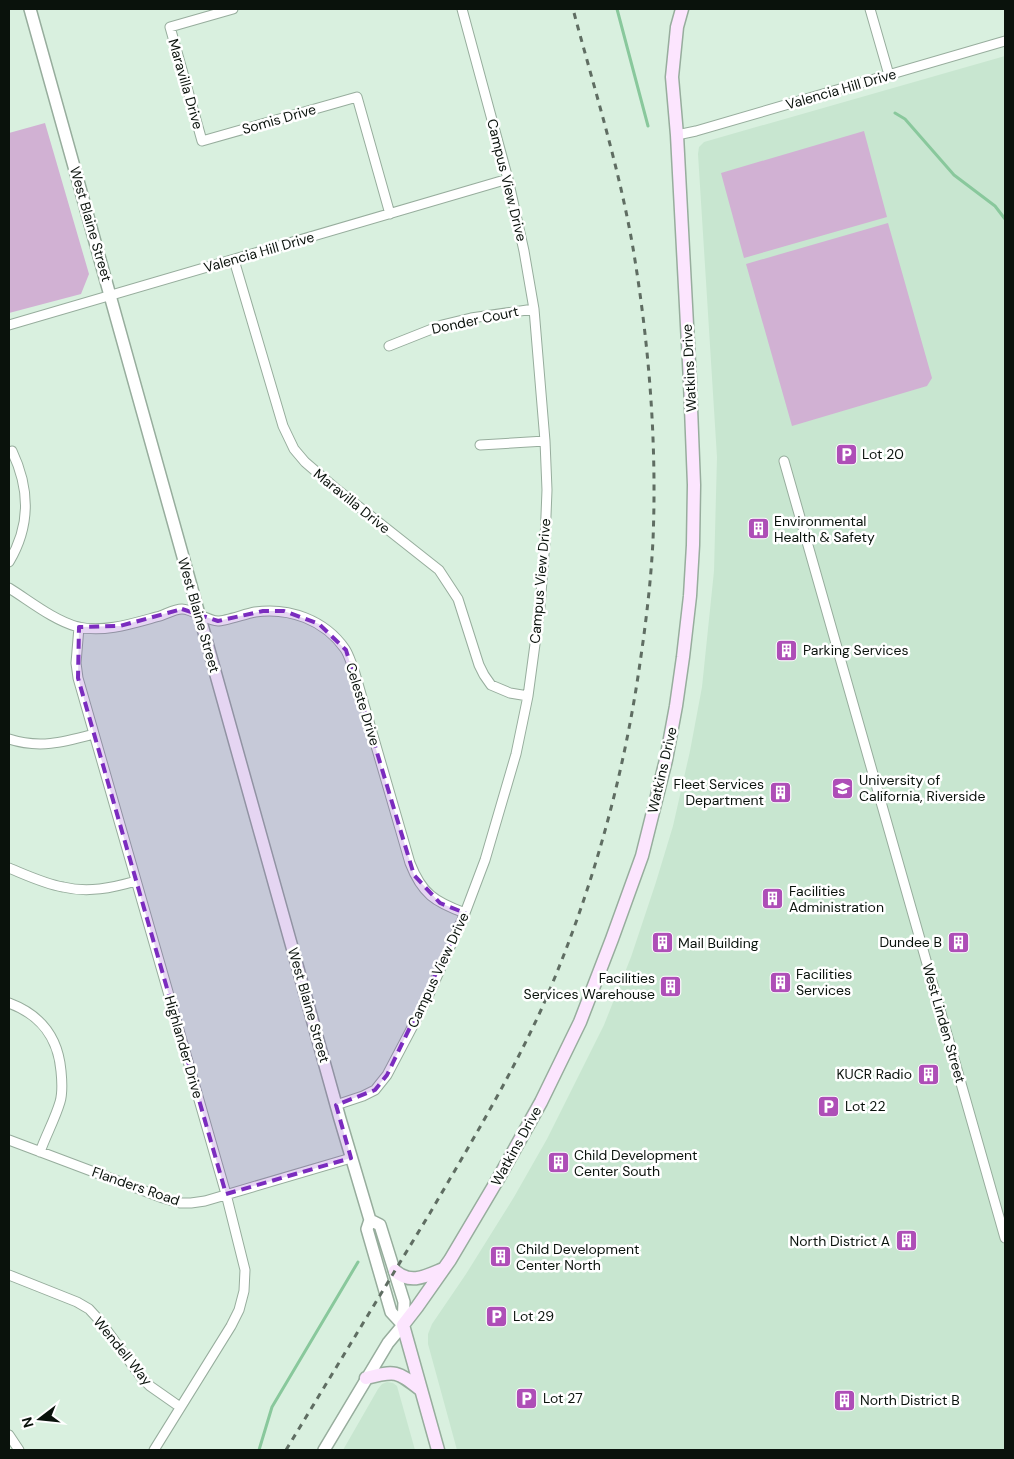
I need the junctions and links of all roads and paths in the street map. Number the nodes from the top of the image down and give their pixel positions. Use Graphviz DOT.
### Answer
graph roads {
  1 [pos="30,9"];
  2 [pos="233,9"];
  3 [pos="462,9"];
  4 [pos="682,9"];
  5 [pos="870,9"];
  6 [pos="1005,41"];
  7 [pos="889,75"];
  8 [pos="677,135"];
  9 [pos="202,141"];
  10 [pos="508,178"];
  11 [pos="390,214"];
  12 [pos="234,260"];
  13 [pos="111,296"];
  14 [pos="534,309"];
  15 [pos="9,325"];
  16 [pos="389,346"];
  17 [pos="545,441"];
  18 [pos="480,445"];
  19 [pos="12,451"];
  20 [pos="784,461"];
  21 [pos="9,562"];
  22 [pos="9,588"];
  23 [pos="200,615"];
  24 [pos="79,627"];
  25 [pos="528,696"];
  26 [pos="94,734"];
  27 [pos="9,739"];
  28 [pos="9,868"];
  29 [pos="136,881"];
  30 [pos="465,913"];
  31 [pos="9,1003"];
  32 [pos="336,1105"];
  33 [pos="9,1140"];
  34 [pos="40,1152"];
  35 [pos="351,1158"];
  36 [pos="226,1194"];
  37 [pos="370,1220"];
  38 [pos="1005,1238"];
  39 [pos="443,1269"];
  40 [pos="395,1271"];
  41 [pos="9,1276"];
  42 [pos="403,1325"];
  43 [pos="366,1378"];
  44 [pos="421,1390"];
  45 [pos="180,1407"];
  46 [pos="9,1435"];
  47 [pos="19,1450"];
  48 [pos="154,1450"];
  49 [pos="324,1450"];
  50 [pos="438,1450"];
  1 -- 13 [label="street, West Blaine Street"];
  2 -- 9 [label="street, Maravilla Drive"];
  3 -- 10 [label="street, Campus View Drive"];
  4 -- 8 [label="main road, Watkins Drive"];
  5 -- 7 [label="street"];
  6 -- 7 [label="street, Valencia Hill Drive"];
  7 -- 8 [label="street, Valencia Hill Drive"];
  8 -- 39 [label="main road, Watkins Drive"];
  9 -- 11 [label="street, Somis Drive"];
  10 -- 11 [label="street, Valencia Hill Drive"];
  10 -- 14 [label="street, Campus View Drive"];
  11 -- 12 [label="street, Valencia Hill Drive"];
  12 -- 13 [label="street, Valencia Hill Drive"];
  12 -- 25 [label="street, Maravilla Drive"];
  13 -- 15 [label="street, Valencia Hill Drive"];
  13 -- 23 [label="street, West Blaine Street"];
  14 -- 16 [label="street, Donder Court"];
  14 -- 17 [label="street, Campus View Drive"];
  17 -- 18 [label="street"];
  17 -- 25 [label="street, Campus View Drive"];
  19 -- 21 [label="street"];
  20 -- 38 [label="street, West Linden Street"];
  22 -- 24 [label="street, Celeste Drive"];
  23 -- 24 [label="street, Celeste Drive"];
  23 -- 30 [label="street, Celeste Drive"];
  23 -- 32 [label="street, West Blaine Street"];
  24 -- 26 [label="street, Highlander Drive"];
  25 -- 30 [label="street, Campus View Drive"];
  26 -- 27 [label="street"];
  26 -- 29 [label="street, Highlander Drive"];
  28 -- 29 [label="street"];
  29 -- 36 [label="street, Highlander Drive"];
  30 -- 32 [label="street, Campus View Drive"];
  31 -- 34 [label="street"];
  32 -- 35 [label="street, West Blaine Street"];
  33 -- 34 [label="street, Flanders Road"];
  34 -- 36 [label="street, Flanders Road"];
  35 -- 36 [label="street, Flanders Road"];
  35 -- 37 [label="street, West Blaine Street"];
  36 -- 45 [label="street, Highlander Drive"];
  37 -- 40 [label="street, West Blaine Street"];
  37 -- 42 [label="street, West Blaine Street"];
  39 -- 40 [label="main road"];
  39 -- 42 [label="main road, Watkins Drive"];
  40 -- 42 [label="street, West Blaine Street"];
  41 -- 45 [label="street, Wendell Way"];
  42 -- 43 [label="street, Watkins Drive"];
  42 -- 44 [label="main road, West Blaine Street"];
  43 -- 44 [label="main road"];
  43 -- 49 [label="street, Watkins Drive"];
  44 -- 50 [label="main road, West Blaine Street"];
  45 -- 48 [label="street, Highlander Drive"];
  46 -- 47 [label="street"];
}
